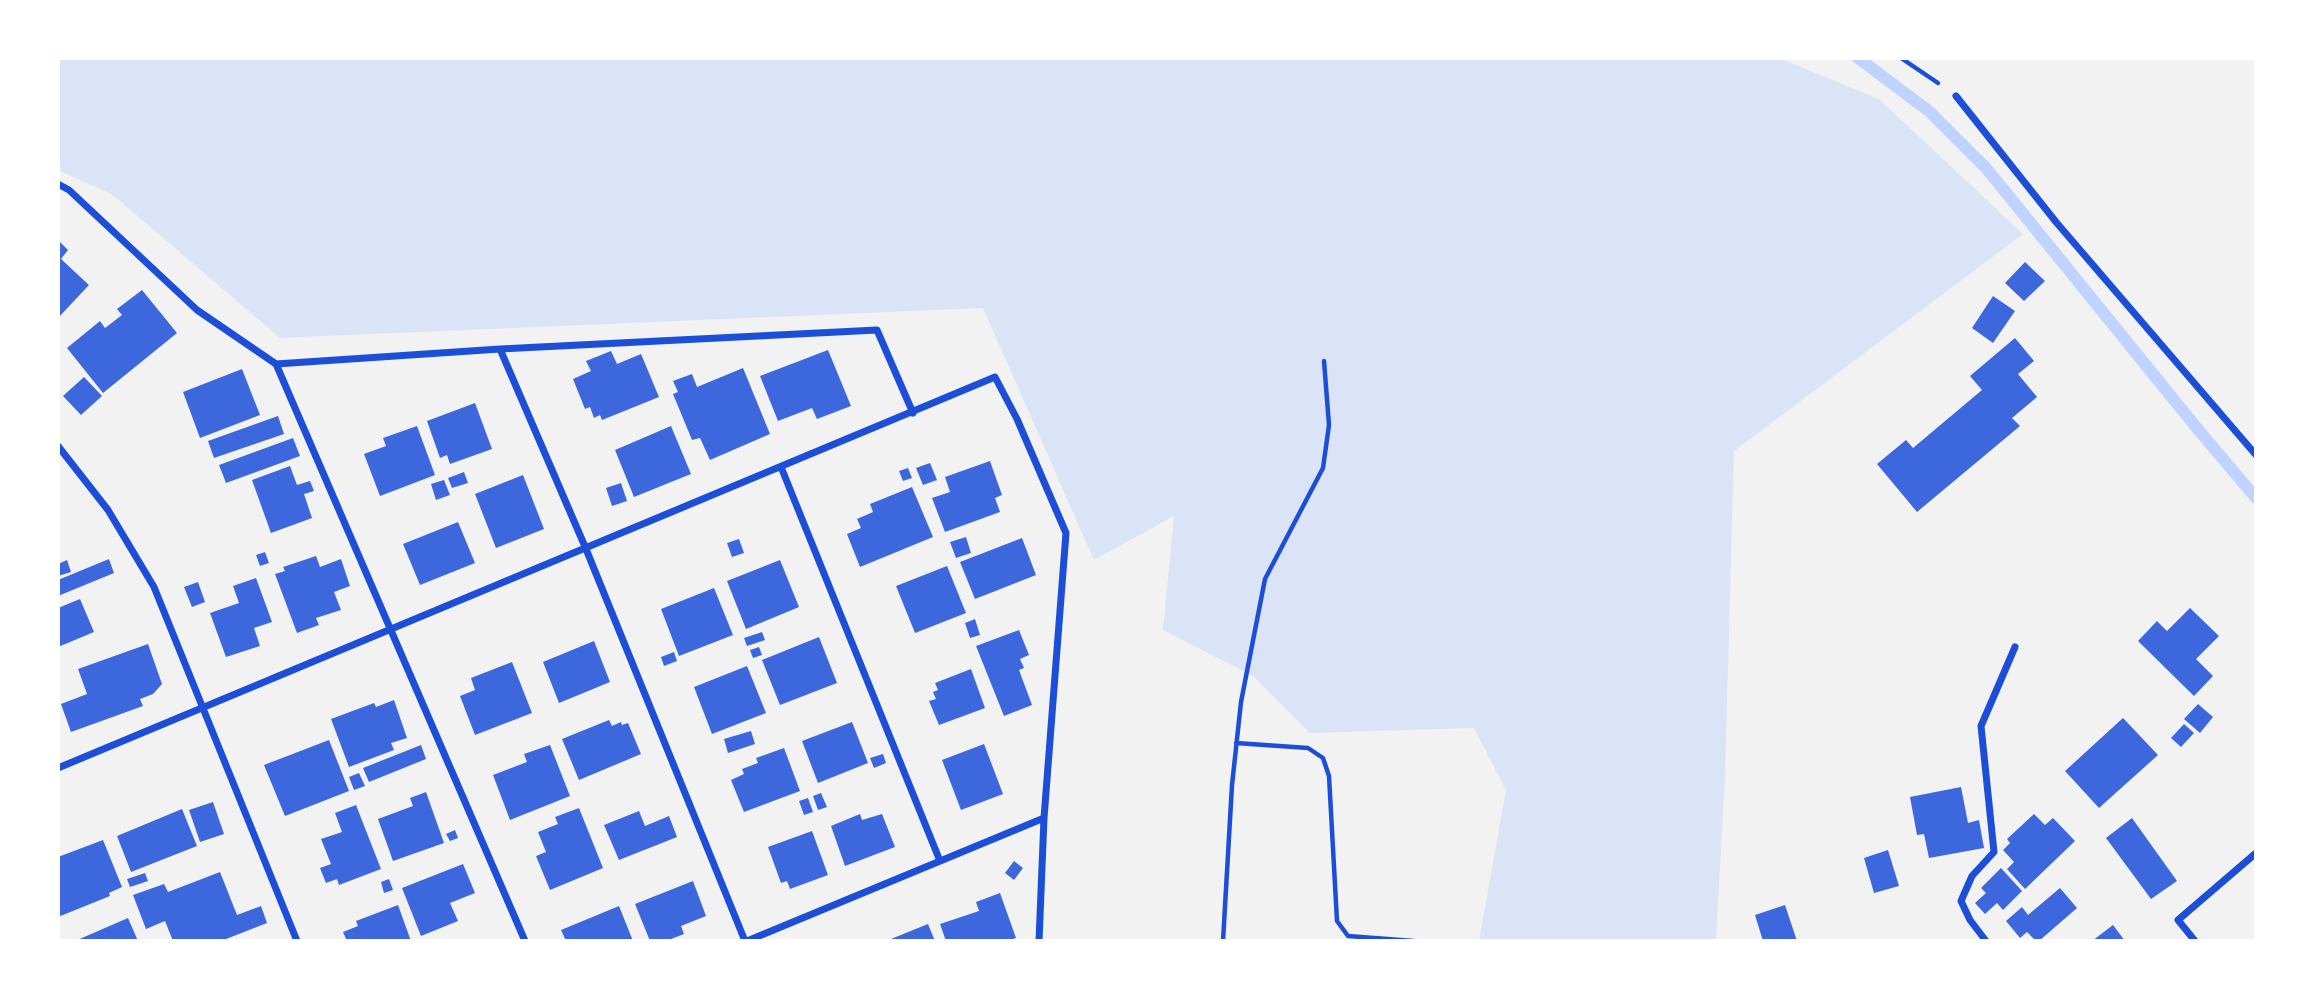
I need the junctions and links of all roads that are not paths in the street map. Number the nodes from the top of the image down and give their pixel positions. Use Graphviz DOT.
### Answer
graph roads {
  1 [pos="1956,96"];
  2 [pos="58,184"];
  3 [pos="500,349"];
  4 [pos="276,364"];
  5 [pos="913,413"];
  6 [pos="58,446"];
  7 [pos="2256,455"];
  8 [pos="781,467"];
  9 [pos="586,548"];
  10 [pos="389,631"];
  11 [pos="2015,648"];
  12 [pos="202,708"];
  13 [pos="58,768"];
  14 [pos="1044,818"];
  15 [pos="2256,853"];
  16 [pos="940,861"];
  17 [pos="297,941"];
  18 [pos="525,941"];
  19 [pos="746,941"];
  20 [pos="1039,941"];
  21 [pos="1986,941"];
  22 [pos="2195,941"];
  1 -- 7 [label="street"];
  2 -- 4 [label="street"];
  3 -- 4 [label="street"];
  3 -- 5 [label="street"];
  3 -- 9 [label="street"];
  4 -- 10 [label="street"];
  5 -- 8 [label="street"];
  5 -- 14 [label="street"];
  6 -- 12 [label="street"];
  8 -- 9 [label="street"];
  8 -- 16 [label="street"];
  9 -- 10 [label="street"];
  9 -- 19 [label="street"];
  10 -- 12 [label="street"];
  10 -- 18 [label="street"];
  11 -- 21 [label="street"];
  12 -- 13 [label="street"];
  12 -- 17 [label="street"];
  14 -- 16 [label="street"];
  14 -- 20 [label="street"];
  15 -- 22 [label="street"];
  16 -- 19 [label="street"];
}
